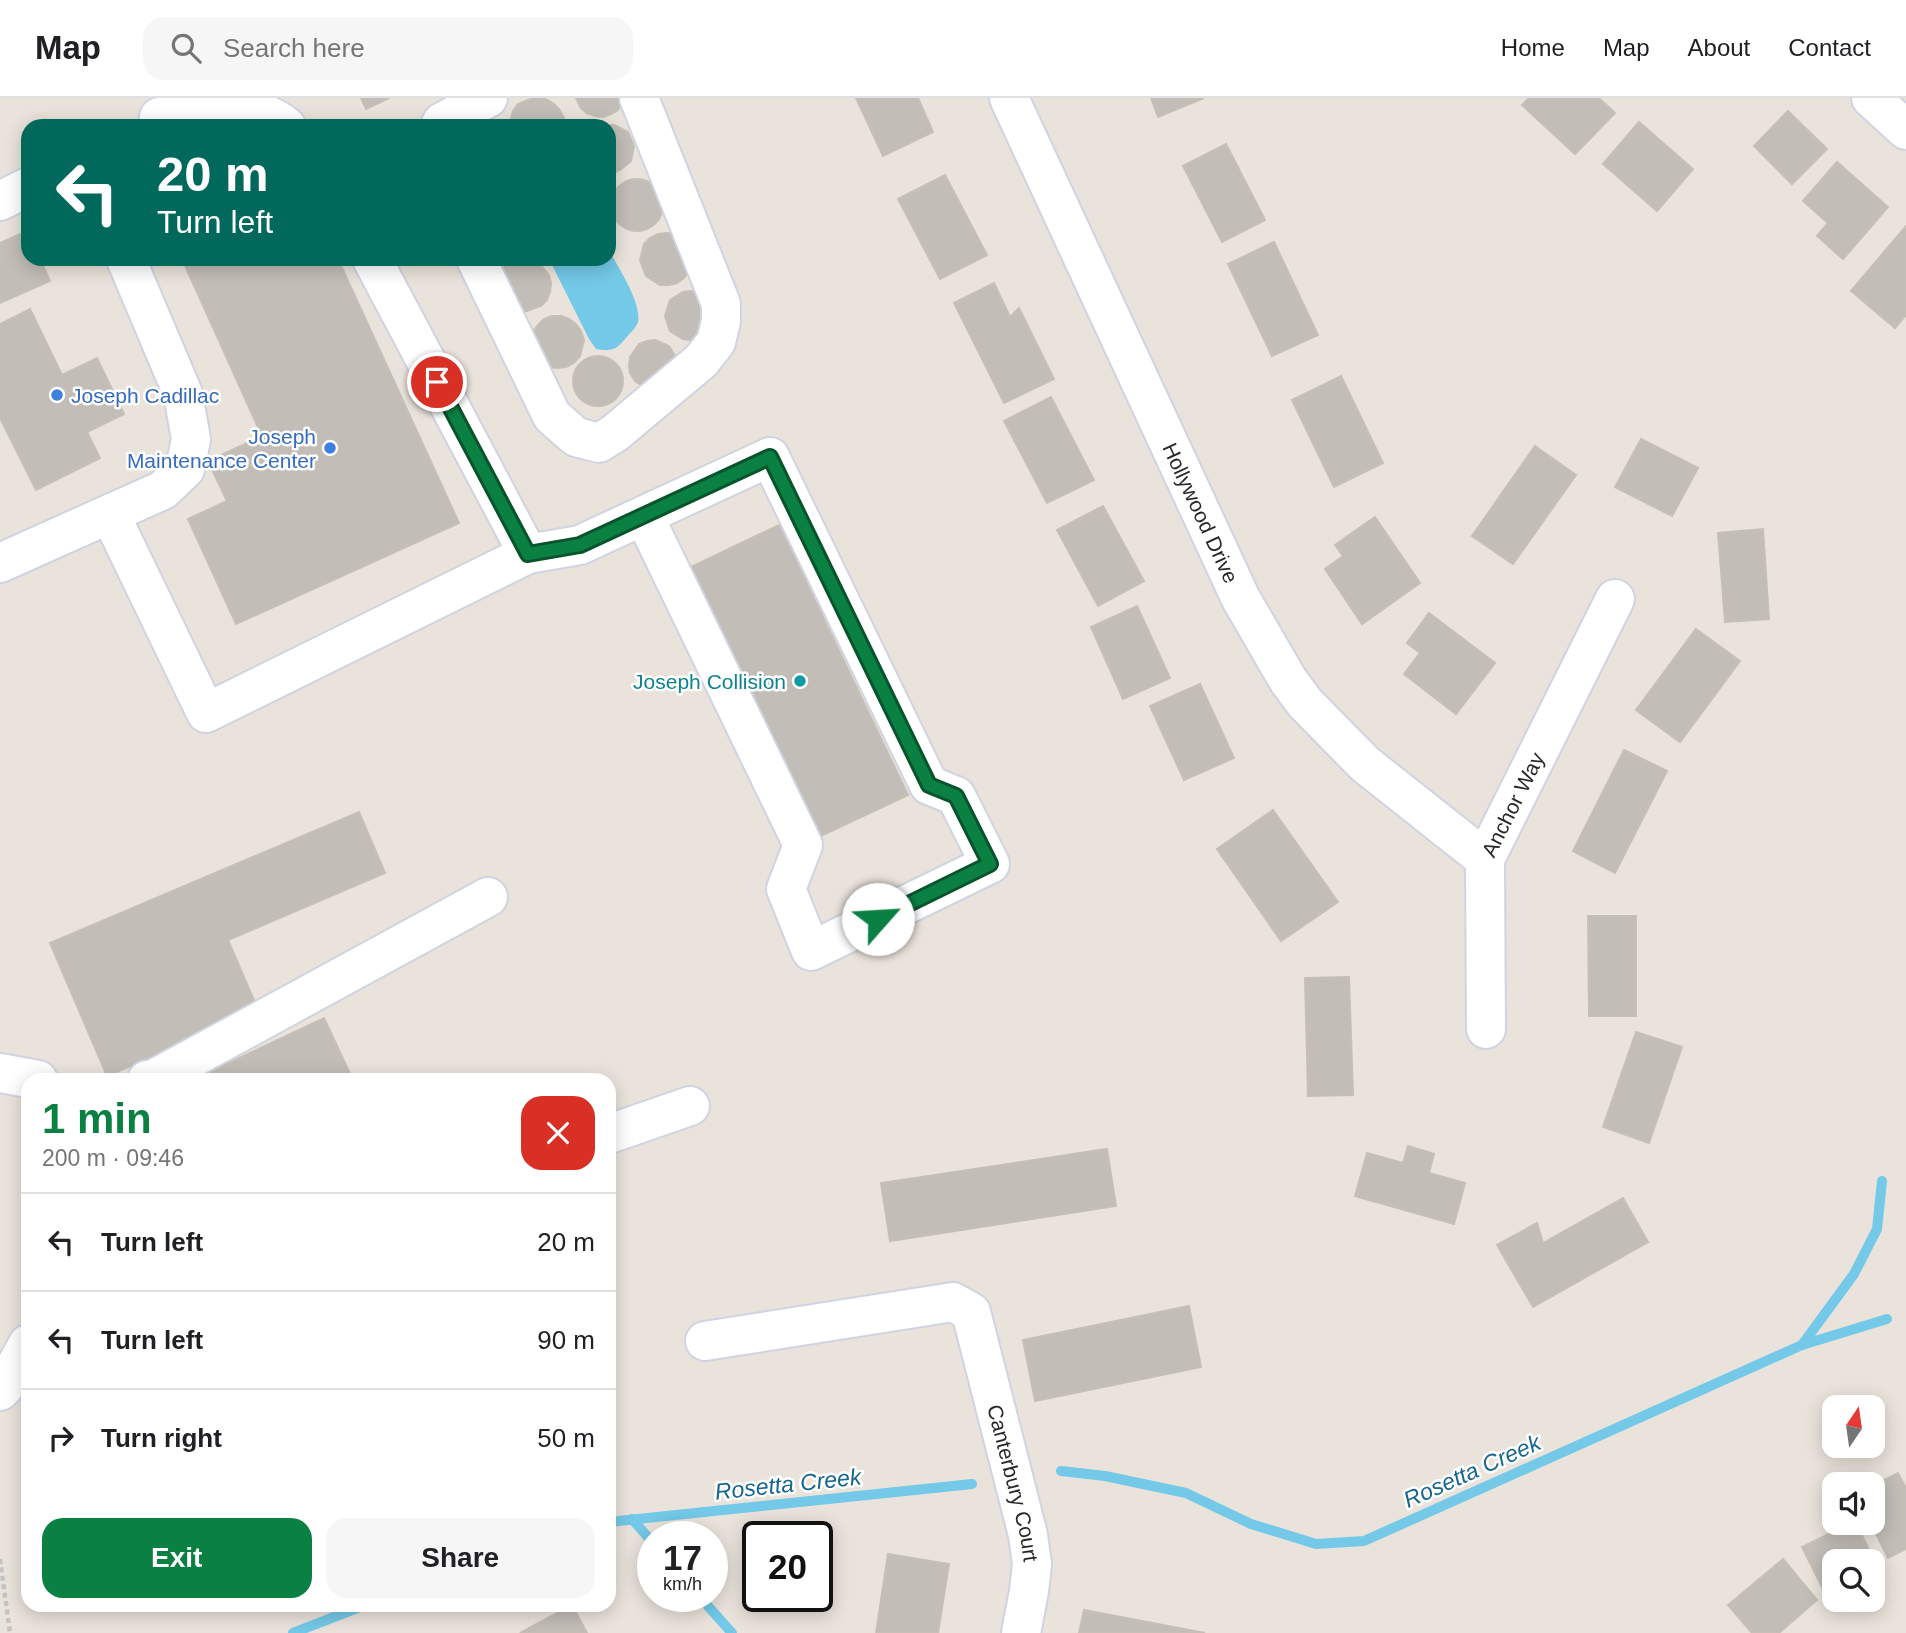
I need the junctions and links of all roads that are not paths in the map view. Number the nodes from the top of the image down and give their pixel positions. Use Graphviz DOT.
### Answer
graph roads {
  1 [pos="488,98"];
  2 [pos="639,98"];
  3 [pos="1009,98"];
  4 [pos="1871,98"];
  5 [pos="150,114"];
  6 [pos="276,119"];
  7 [pos="448,119"];
  8 [pos="1906,130"];
  9 [pos="21,190"];
  10 [pos="0,201"];
  11 [pos="129,266"];
  12 [pos="376,266"];
  13 [pos="479,266"];
  14 [pos="110,514"];
  15 [pos="644,516"];
  16 [pos="528,554"];
  17 [pos="0,563"];
  18 [pos="1615,599"];
  19 [pos="1485,859"];
  20 [pos="488,897"];
  21 [pos="1486,1029"];
  22 [pos="0,1073"];
  23 [pos="165,1073"];
  24 [pos="21,1077"];
  25 [pos="690,1106"];
  26 [pos="616,1132"];
  27 [pos="705,1341"];
  28 [pos="21,1357"];
  29 [pos="0,1391"];
  30 [pos="0,1397"];
  31 [pos="21,1400"];
  32 [pos="1021,1633"];
  1 -- 7 [label="street"];
  2 -- 13 [label="street"];
  3 -- 19 [label="street, Hollywood Drive"];
  4 -- 8 [label="street"];
  5 -- 6 [label="street"];
  9 -- 10 [label="street"];
  11 -- 14 [label="street"];
  12 -- 16 [label="street"];
  14 -- 16 [label="street"];
  14 -- 17 [label="street"];
  15 -- 15 [label="street"];
  15 -- 16 [label="street"];
  18 -- 19 [label="street, Anchor Way"];
  19 -- 21 [label="street, Anchor Way"];
  20 -- 23 [label="street"];
  22 -- 24 [label="street"];
  25 -- 26 [label="street"];
  27 -- 32 [label="street, Canterbury Court"];
  28 -- 29 [label="street"];
  30 -- 31 [label="street"];
}
